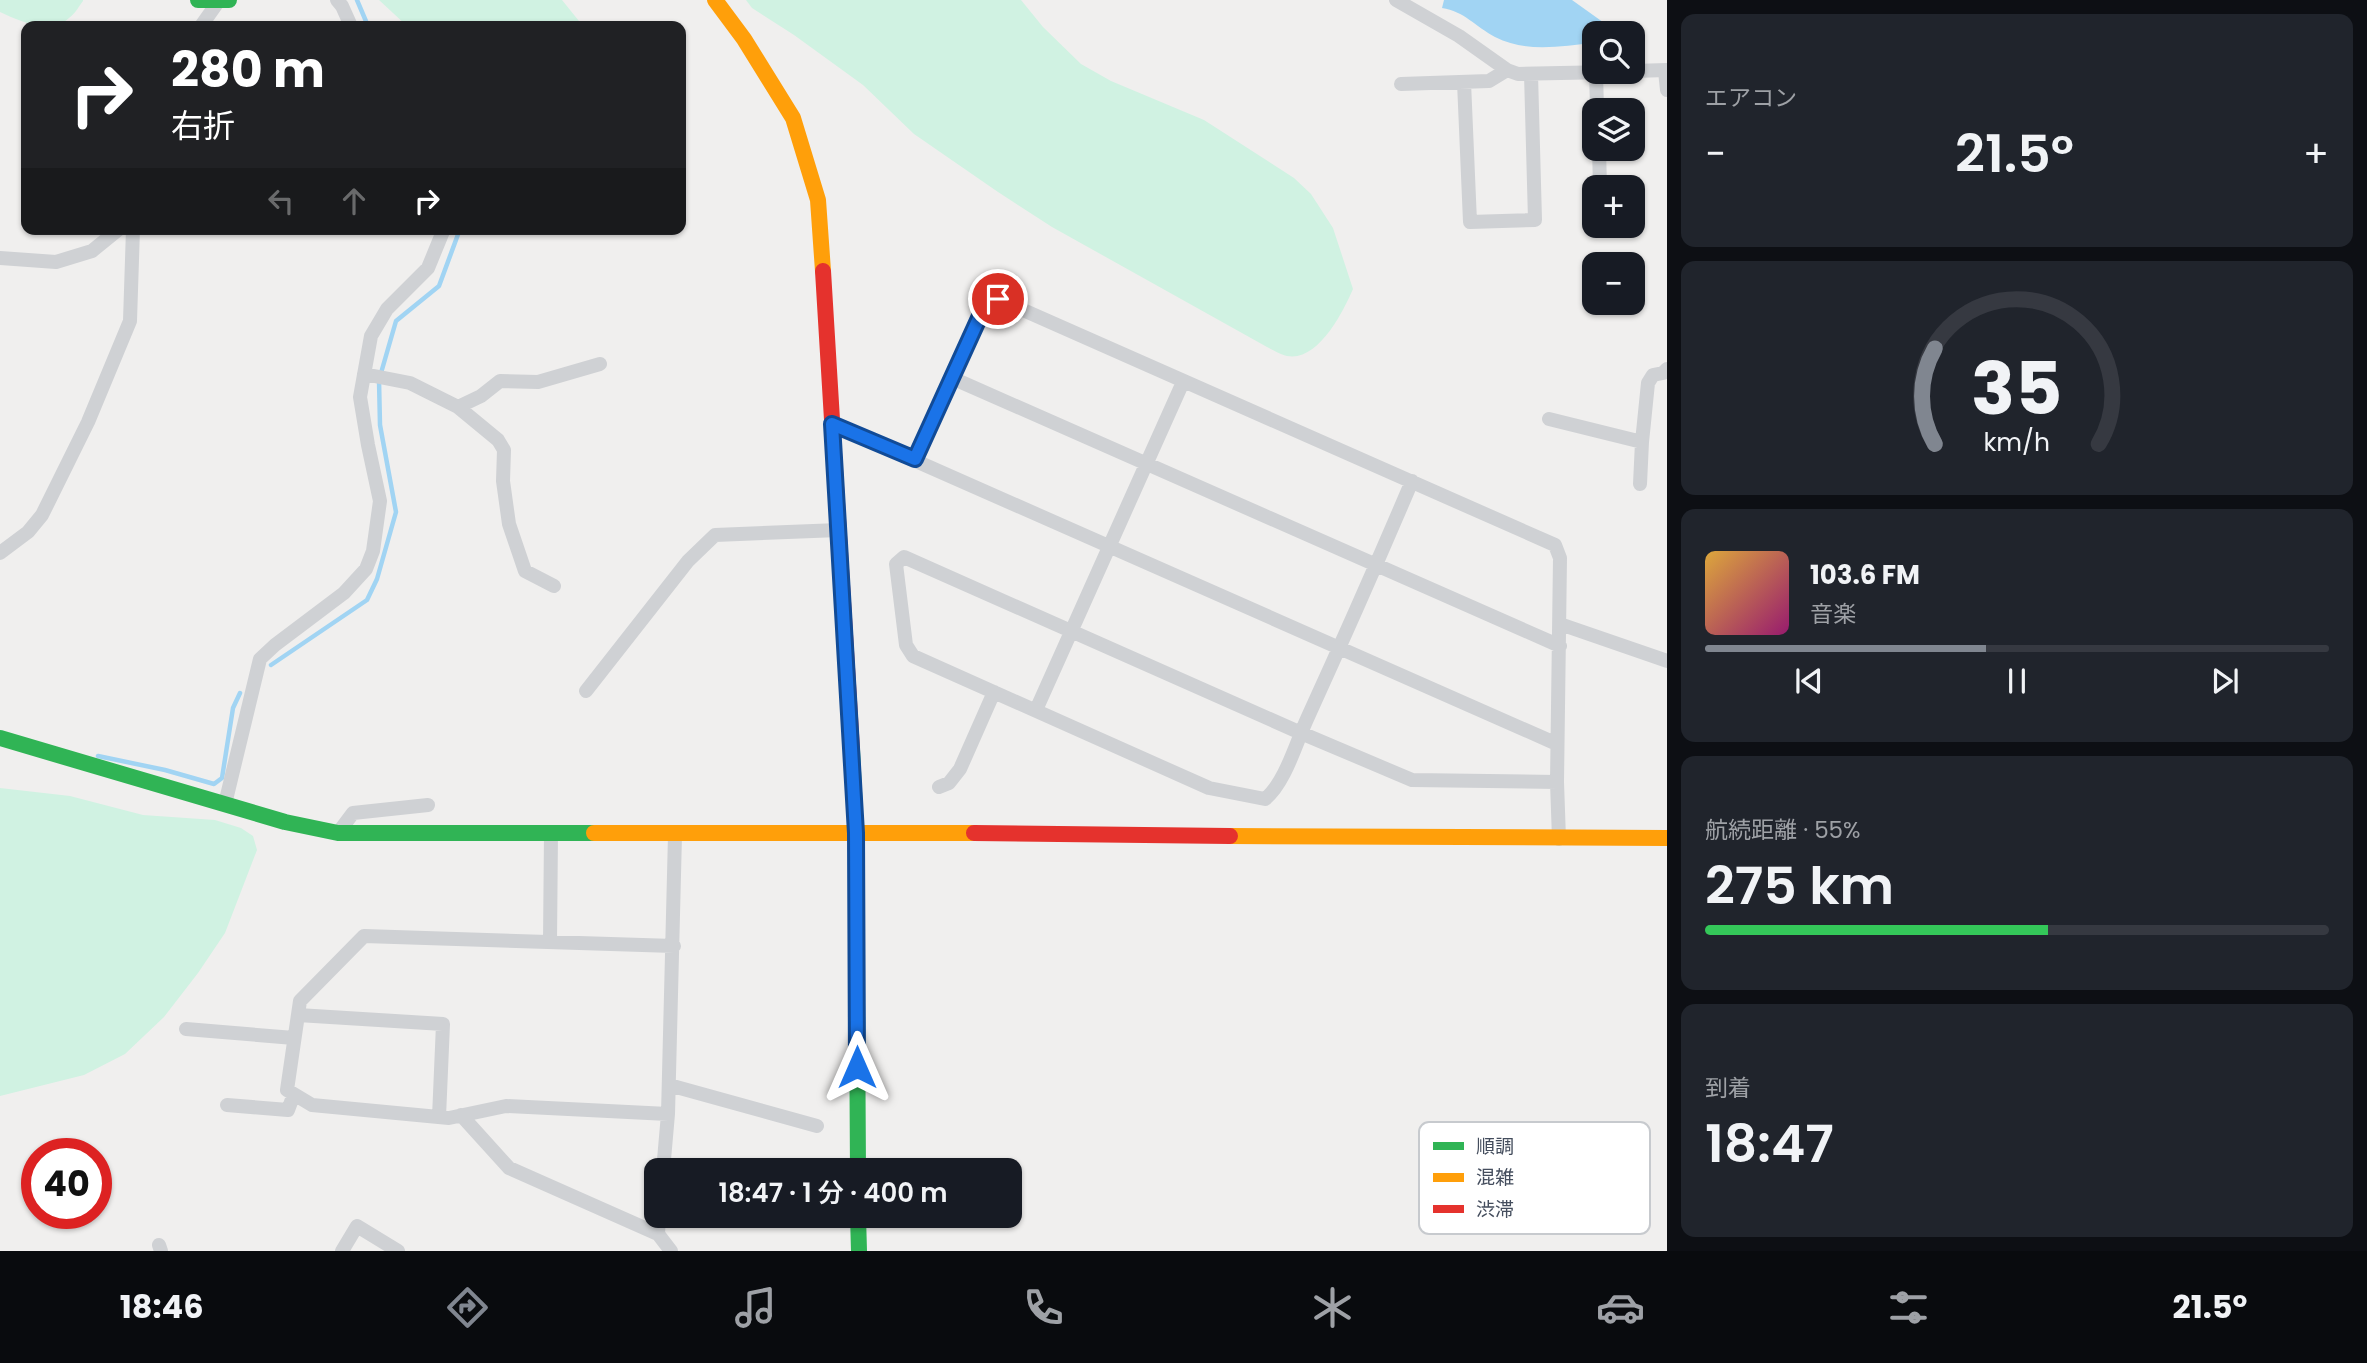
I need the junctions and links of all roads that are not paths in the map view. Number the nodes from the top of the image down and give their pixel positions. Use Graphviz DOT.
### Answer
graph roads {
  1 [pos="198,0"];
  2 [pos="337,0"];
  3 [pos="715,0"];
  4 [pos="1395,0"];
  5 [pos="223,1"];
  6 [pos="205,21"];
  7 [pos="349,21"];
  8 [pos="1507,70"];
  9 [pos="1645,71"];
  10 [pos="1666,71"];
  11 [pos="1582,72"];
  12 [pos="1531,74"];
  13 [pos="1464,82"];
  14 [pos="1401,83"];
  15 [pos="1667,90"];
  16 [pos="112,235"];
  17 [pos="133,235"];
  18 [pos="442,235"];
  19 [pos="0,258"];
  20 [pos="600,364"];
  21 [pos="1667,369"];
  22 [pos="364,374"];
  23 [pos="953,377"];
  24 [pos="1183,382"];
  25 [pos="458,407"];
  26 [pos="1549,419"];
  27 [pos="832,424"];
  28 [pos="1642,442"];
  29 [pos="915,459"];
  30 [pos="1146,463"];
  31 [pos="1412,481"];
  32 [pos="1640,484"];
  33 [pos="839,530"];
  34 [pos="1110,547"];
  35 [pos="0,553"];
  36 [pos="1376,564"];
  37 [pos="554,586"];
  38 [pos="1560,624"];
  39 [pos="1072,630"];
  40 [pos="1560,646"];
  41 [pos="1339,648"];
  42 [pos="1667,661"];
  43 [pos="586,691"];
  44 [pos="994,692"];
  45 [pos="1036,710"];
  46 [pos="1301,733"];
  47 [pos="0,738"];
  48 [pos="1557,744"];
  49 [pos="1557,782"];
  50 [pos="939,787"];
  51 [pos="225,804"];
  52 [pos="428,805"];
  53 [pos="338,833"];
  54 [pos="551,833"];
  55 [pos="856,833"];
  56 [pos="675,835"];
  57 [pos="1667,838"];
  58 [pos="1559,839"];
  59 [pos="550,941"];
  60 [pos="674,946"];
  61 [pos="298,1015"];
  62 [pos="186,1029"];
  63 [pos="295,1038"];
  64 [pos="669,1085"];
  65 [pos="294,1094"];
  66 [pos="227,1105"];
  67 [pos="668,1114"];
  68 [pos="461,1115"];
  69 [pos="439,1117"];
  70 [pos="817,1126"];
  71 [pos="666,1158"];
  72 [pos="858,1158"];
  73 [pos="658,1228"];
  74 [pos="858,1228"];
  75 [pos="658,1234"];
  76 [pos="342,1251"];
  77 [pos="398,1251"];
  78 [pos="671,1251"];
  79 [pos="859,1251"];
  1 -- 5 [label="street"];
  2 -- 7 [label="street"];
  3 -- 27 [label="street"];
  4 -- 8 [label="street"];
  5 -- 6 [label="street"];
  8 -- 12 [label="street"];
  8 -- 13 [label="street"];
  9 -- 10 [label="street"];
  10 -- 15 [label="street"];
  11 -- 12 [label="street"];
  12 -- 13 [label="street"];
  13 -- 14 [label="street"];
  16 -- 19 [label="street"];
  17 -- 35 [label="street"];
  18 -- 22 [label="street"];
  20 -- 25 [label="street"];
  21 -- 28 [label="street"];
  22 -- 25 [label="street"];
  22 -- 51 [label="street"];
  23 -- 24 [label="street"];
  23 -- 29 [label="street"];
  23 -- 30 [label="street"];
  24 -- 30 [label="street"];
  24 -- 31 [label="street"];
  25 -- 37 [label="street"];
  26 -- 28 [label="street"];
  27 -- 29 [label="street"];
  27 -- 33 [label="street"];
  28 -- 32 [label="street"];
  29 -- 34 [label="street"];
  30 -- 34 [label="street"];
  30 -- 36 [label="street"];
  31 -- 36 [label="street"];
  31 -- 38 [label="street"];
  33 -- 43 [label="street"];
  33 -- 55 [label="street"];
  34 -- 39 [label="street"];
  34 -- 41 [label="street"];
  36 -- 40 [label="street"];
  36 -- 41 [label="street"];
  38 -- 40 [label="street"];
  38 -- 42 [label="street"];
  39 -- 44 [label="street"];
  39 -- 45 [label="street"];
  39 -- 46 [label="street"];
  40 -- 48 [label="street"];
  41 -- 46 [label="street"];
  41 -- 48 [label="street"];
  44 -- 45 [label="street"];
  44 -- 50 [label="street"];
  45 -- 46 [label="street"];
  46 -- 49 [label="street"];
  47 -- 51 [label="street"];
  48 -- 49 [label="street"];
  49 -- 58 [label="street"];
  51 -- 53 [label="street"];
  52 -- 53 [label="street"];
  53 -- 54 [label="street"];
  54 -- 56 [label="street"];
  54 -- 59 [label="street"];
  55 -- 56 [label="street"];
  55 -- 58 [label="street"];
  55 -- 72 [label="street"];
  56 -- 60 [label="street"];
  57 -- 58 [label="street"];
  59 -- 60 [label="street"];
  59 -- 61 [label="street"];
  60 -- 64 [label="street"];
  61 -- 63 [label="street"];
  61 -- 69 [label="street"];
  62 -- 63 [label="street"];
  63 -- 65 [label="street"];
  64 -- 67 [label="street"];
  64 -- 70 [label="street"];
  65 -- 66 [label="street"];
  65 -- 69 [label="street"];
  67 -- 68 [label="street"];
  67 -- 71 [label="street"];
  68 -- 69 [label="street"];
  68 -- 75 [label="street"];
  73 -- 75 [label="street"];
  74 -- 79 [label="street"];
  75 -- 78 [label="street"];
  76 -- 77 [label="street"];
}
